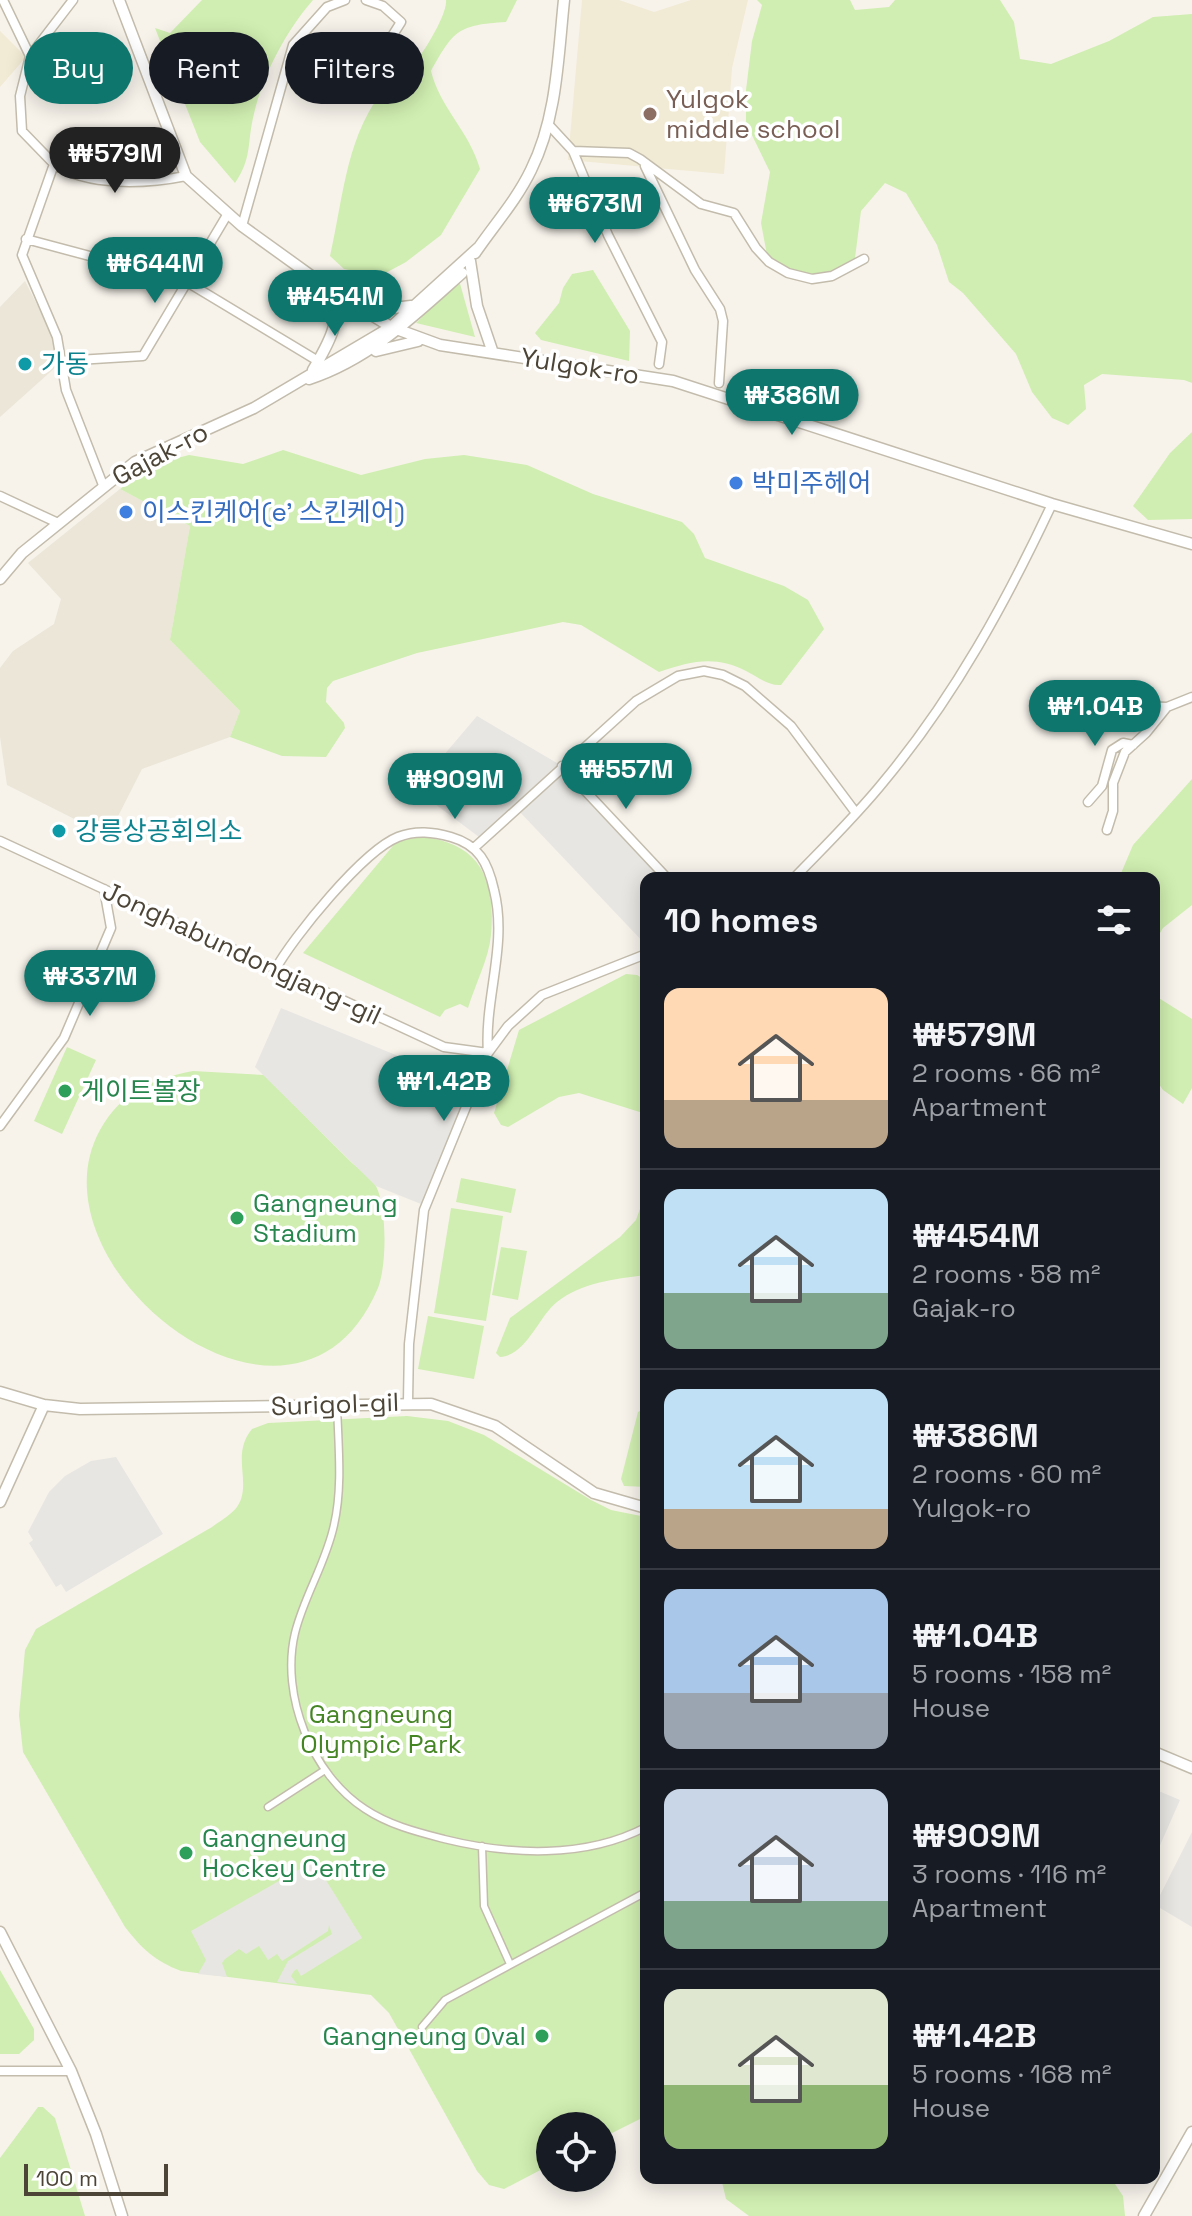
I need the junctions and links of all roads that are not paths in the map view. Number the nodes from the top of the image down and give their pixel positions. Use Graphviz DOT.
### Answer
graph roads {
  1 [pos="3,0"];
  2 [pos="73,0"];
  3 [pos="119,0"];
  4 [pos="345,0"];
  5 [pos="366,0"];
  6 [pos="564,0"];
  7 [pos="48,32"];
  8 [pos="395,32"];
  9 [pos="24,44"];
  10 [pos="24,80"];
  11 [pos="548,124"];
  12 [pos="573,151"];
  13 [pos="54,164"];
  14 [pos="645,166"];
  15 [pos="186,176"];
  16 [pos="227,215"];
  17 [pos="242,226"];
  18 [pos="26,239"];
  19 [pos="478,248"];
  20 [pos="864,259"];
  21 [pos="470,261"];
  22 [pos="187,282"];
  23 [pos="328,288"];
  24 [pos="413,305"];
  25 [pos="365,311"];
  26 [pos="394,328"];
  27 [pos="423,341"];
  28 [pos="493,353"];
  29 [pos="61,361"];
  30 [pos="318,361"];
  31 [pos="659,364"];
  32 [pos="338,370"];
  33 [pos="309,375"];
  34 [pos="300,382"];
  35 [pos="719,383"];
  36 [pos="103,485"];
  37 [pos="0,496"];
  38 [pos="1053,500"];
  39 [pos="58,523"];
  40 [pos="1192,544"];
  41 [pos="0,579"];
  42 [pos="1192,697"];
  43 [pos="1167,707"];
  44 [pos="1096,730"];
  45 [pos="1133,745"];
  46 [pos="562,766"];
  47 [pos="1088,802"];
  48 [pos="856,813"];
  49 [pos="1107,830"];
  50 [pos="0,841"];
  51 [pos="475,847"];
  52 [pos="661,872"];
  53 [pos="800,872"];
  54 [pos="104,889"];
  55 [pos="640,956"];
  56 [pos="275,970"];
  57 [pos="488,1053"];
  58 [pos="0,1126"];
  59 [pos="0,1392"];
  60 [pos="408,1402"];
  61 [pos="337,1404"];
  62 [pos="44,1405"];
  63 [pos="0,1502"];
  64 [pos="640,1506"];
  65 [pos="1160,1755"];
  66 [pos="1192,1768"];
  67 [pos="325,1770"];
  68 [pos="268,1807"];
  69 [pos="640,1829"];
  70 [pos="482,1846"];
  71 [pos="640,1895"];
  72 [pos="0,1932"];
  73 [pos="510,1964"];
  74 [pos="422,2027"];
  75 [pos="0,2071"];
  76 [pos="71,2071"];
  77 [pos="1192,2132"];
  78 [pos="122,2216"];
  79 [pos="1144,2216"];
  1 -- 9 [label="street"];
  2 -- 7 [label="street"];
  3 -- 15 [label="street, Yulgok-ro"];
  4 -- 17 [label="street"];
  5 -- 8 [label="street"];
  6 -- 11 [label="street, Gajak-ro"];
  10 -- 13 [label="street"];
  11 -- 12 [label="street"];
  11 -- 19 [label="street, Gajak-ro"];
  12 -- 14 [label="street"];
  12 -- 31 [label="street"];
  13 -- 15 [label="street"];
  13 -- 18 [label="street"];
  14 -- 20 [label="street"];
  14 -- 35 [label="street"];
  15 -- 16 [label="street, Yulgok-ro"];
  16 -- 17 [label="street, Yulgok-ro"];
  16 -- 22 [label="street"];
  17 -- 23 [label="street, Yulgok-ro"];
  18 -- 22 [label="street"];
  18 -- 29 [label="street"];
  19 -- 21 [label="street, Gajak-ro"];
  19 -- 24 [label="street, Gajak-ro"];
  21 -- 26 [label="street, Gajak-ro"];
  21 -- 28 [label="street"];
  22 -- 29 [label="street"];
  22 -- 30 [label="street"];
  23 -- 25 [label="street, Yulgok-ro"];
  23 -- 30 [label="street"];
  24 -- 25 [label="street"];
  24 -- 26 [label="street, Gajak-ro"];
  25 -- 26 [label="street, Yulgok-ro"];
  26 -- 27 [label="street, Yulgok-ro"];
  26 -- 32 [label="street, Gajak-ro"];
  26 -- 33 [label="street, Gajak-ro"];
  27 -- 28 [label="street, Yulgok-ro"];
  27 -- 32 [label="street"];
  28 -- 38 [label="street, Yulgok-ro"];
  29 -- 36 [label="street"];
  30 -- 33 [label="street"];
  32 -- 34 [label="street, Gajak-ro"];
  33 -- 34 [label="street, Gajak-ro"];
  34 -- 36 [label="street, Gajak-ro"];
  36 -- 39 [label="street, Gajak-ro"];
  37 -- 39 [label="street"];
  38 -- 40 [label="street, Yulgok-ro"];
  38 -- 48 [label="street"];
  39 -- 41 [label="street, Gajak-ro"];
  42 -- 43 [label="street"];
  43 -- 44 [label="street"];
  43 -- 45 [label="street"];
  45 -- 47 [label="street"];
  45 -- 49 [label="street"];
  46 -- 48 [label="street"];
  46 -- 51 [label="street"];
  46 -- 52 [label="street"];
  48 -- 53 [label="street"];
  50 -- 54 [label="street, Jonghabundongjang-gil"];
  51 -- 56 [label="street"];
  51 -- 57 [label="street"];
  54 -- 56 [label="street, Jonghabundongjang-gil"];
  54 -- 58 [label="street"];
  55 -- 57 [label="street"];
  56 -- 57 [label="street, Jonghabundongjang-gil"];
  57 -- 60 [label="street"];
  59 -- 62 [label="street, Surigol-gil"];
  60 -- 61 [label="street, Surigol-gil"];
  60 -- 64 [label="street, Surigol-gil"];
  61 -- 62 [label="street, Surigol-gil"];
  61 -- 67 [label="street"];
  62 -- 63 [label="street"];
  65 -- 66 [label="street"];
  67 -- 68 [label="street"];
  67 -- 70 [label="street"];
  69 -- 70 [label="street"];
  70 -- 73 [label="street"];
  71 -- 73 [label="street"];
  72 -- 76 [label="street"];
  73 -- 74 [label="street"];
  75 -- 76 [label="street"];
  76 -- 78 [label="street"];
  77 -- 79 [label="street"];
}
